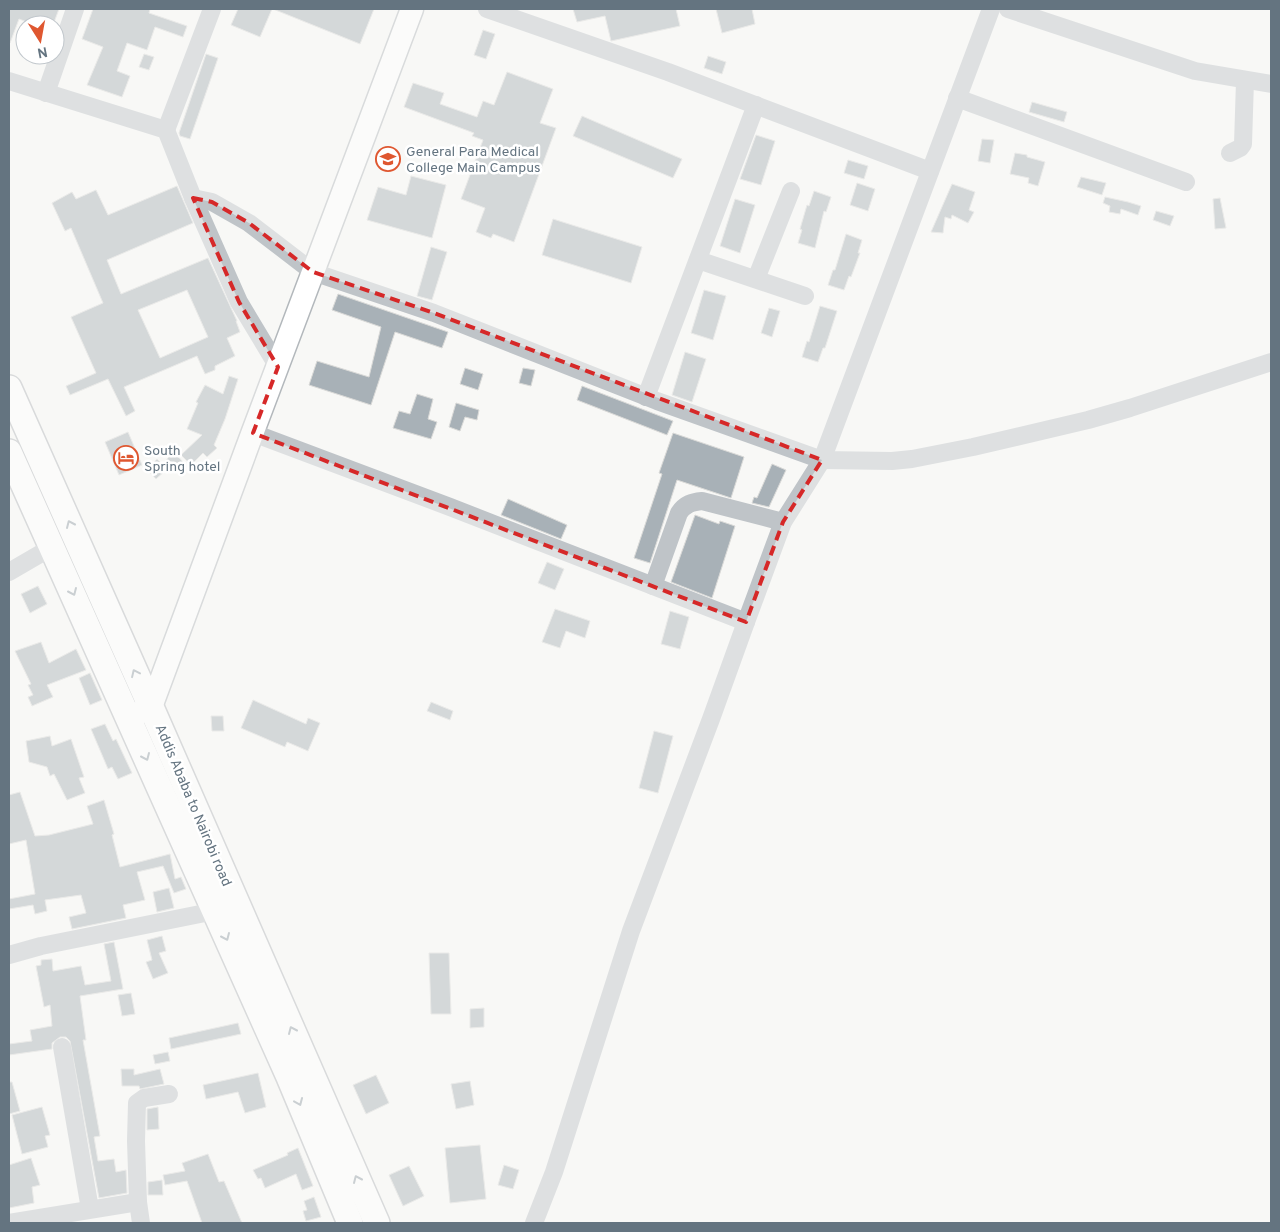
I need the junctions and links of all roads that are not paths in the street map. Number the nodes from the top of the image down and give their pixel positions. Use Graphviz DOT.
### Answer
graph roads {
  1 [pos="75,9"];
  2 [pos="212,9"];
  3 [pos="412,9"];
  4 [pos="486,9"];
  5 [pos="990,9"];
  6 [pos="1008,9"];
  7 [pos="9,81"];
  8 [pos="1245,81"];
  9 [pos="1271,84"];
  10 [pos="46,93"];
  11 [pos="957,98"];
  12 [pos="756,105"];
  13 [pos="166,130"];
  14 [pos="1230,153"];
  15 [pos="930,172"];
  16 [pos="1186,182"];
  17 [pos="791,191"];
  18 [pos="193,198"];
  19 [pos="698,260"];
  20 [pos="313,272"];
  21 [pos="756,280"];
  22 [pos="805,296"];
  23 [pos="1271,362"];
  24 [pos="278,367"];
  25 [pos="9,388"];
  26 [pos="646,396"];
  27 [pos="253,433"];
  28 [pos="9,452"];
  29 [pos="822,460"];
  30 [pos="783,522"];
  31 [pos="52,547"];
  32 [pos="9,572"];
  33 [pos="653,586"];
  34 [pos="746,622"];
  35 [pos="152,708"];
  36 [pos="128,718"];
  37 [pos="226,908"];
  38 [pos="9,955"];
  39 [pos="62,1047"];
  40 [pos="169,1094"];
  41 [pos="138,1202"];
  42 [pos="90,1209"];
  43 [pos="9,1223"];
  44 [pos="140,1223"];
  45 [pos="350,1223"];
  46 [pos="377,1223"];
  47 [pos="534,1223"];
  1 -- 10 [label="street"];
  2 -- 13 [label="street"];
  3 -- 20 [label="main road"];
  4 -- 12 [label="street"];
  5 -- 11 [label="street"];
  6 -- 8 [label="street"];
  7 -- 10 [label="street"];
  8 -- 9 [label="street"];
  8 -- 14 [label="street"];
  10 -- 13 [label="street"];
  11 -- 15 [label="street"];
  11 -- 16 [label="street"];
  12 -- 15 [label="street"];
  12 -- 19 [label="street"];
  13 -- 18 [label="street"];
  15 -- 29 [label="street"];
  17 -- 21 [label="street"];
  18 -- 20 [label="street"];
  18 -- 24 [label="street"];
  19 -- 21 [label="street"];
  19 -- 26 [label="street"];
  20 -- 24 [label="main road"];
  20 -- 26 [label="street"];
  21 -- 22 [label="street"];
  23 -- 29 [label="street"];
  24 -- 27 [label="main road"];
  35 -- 25 [label="highway, Addis Ababa to Nairobi road, one-way"];
  26 -- 29 [label="street"];
  27 -- 33 [label="street"];
  27 -- 35 [label="main road"];
  28 -- 31 [label="highway, Addis Ababa to Nairobi road"];
  29 -- 30 [label="street"];
  30 -- 33 [label="street"];
  30 -- 34 [label="street"];
  31 -- 32 [label="street"];
  31 -- 36 [label="highway, Addis Ababa to Nairobi road, one-way"];
  33 -- 34 [label="street"];
  34 -- 47 [label="street"];
  35 -- 36 [label="main road"];
  35 -- 37 [label="highway, Addis Ababa to Nairobi road"];
  36 -- 37 [label="highway, Addis Ababa to Nairobi road, one-way"];
  37 -- 38 [label="street"];
  37 -- 45 [label="highway, Addis Ababa to Nairobi road, one-way"];
  46 -- 37 [label="highway, Addis Ababa to Nairobi road, one-way"];
  39 -- 42 [label="street"];
  40 -- 41 [label="street"];
  41 -- 42 [label="street"];
  41 -- 44 [label="street"];
  42 -- 43 [label="street"];
}
